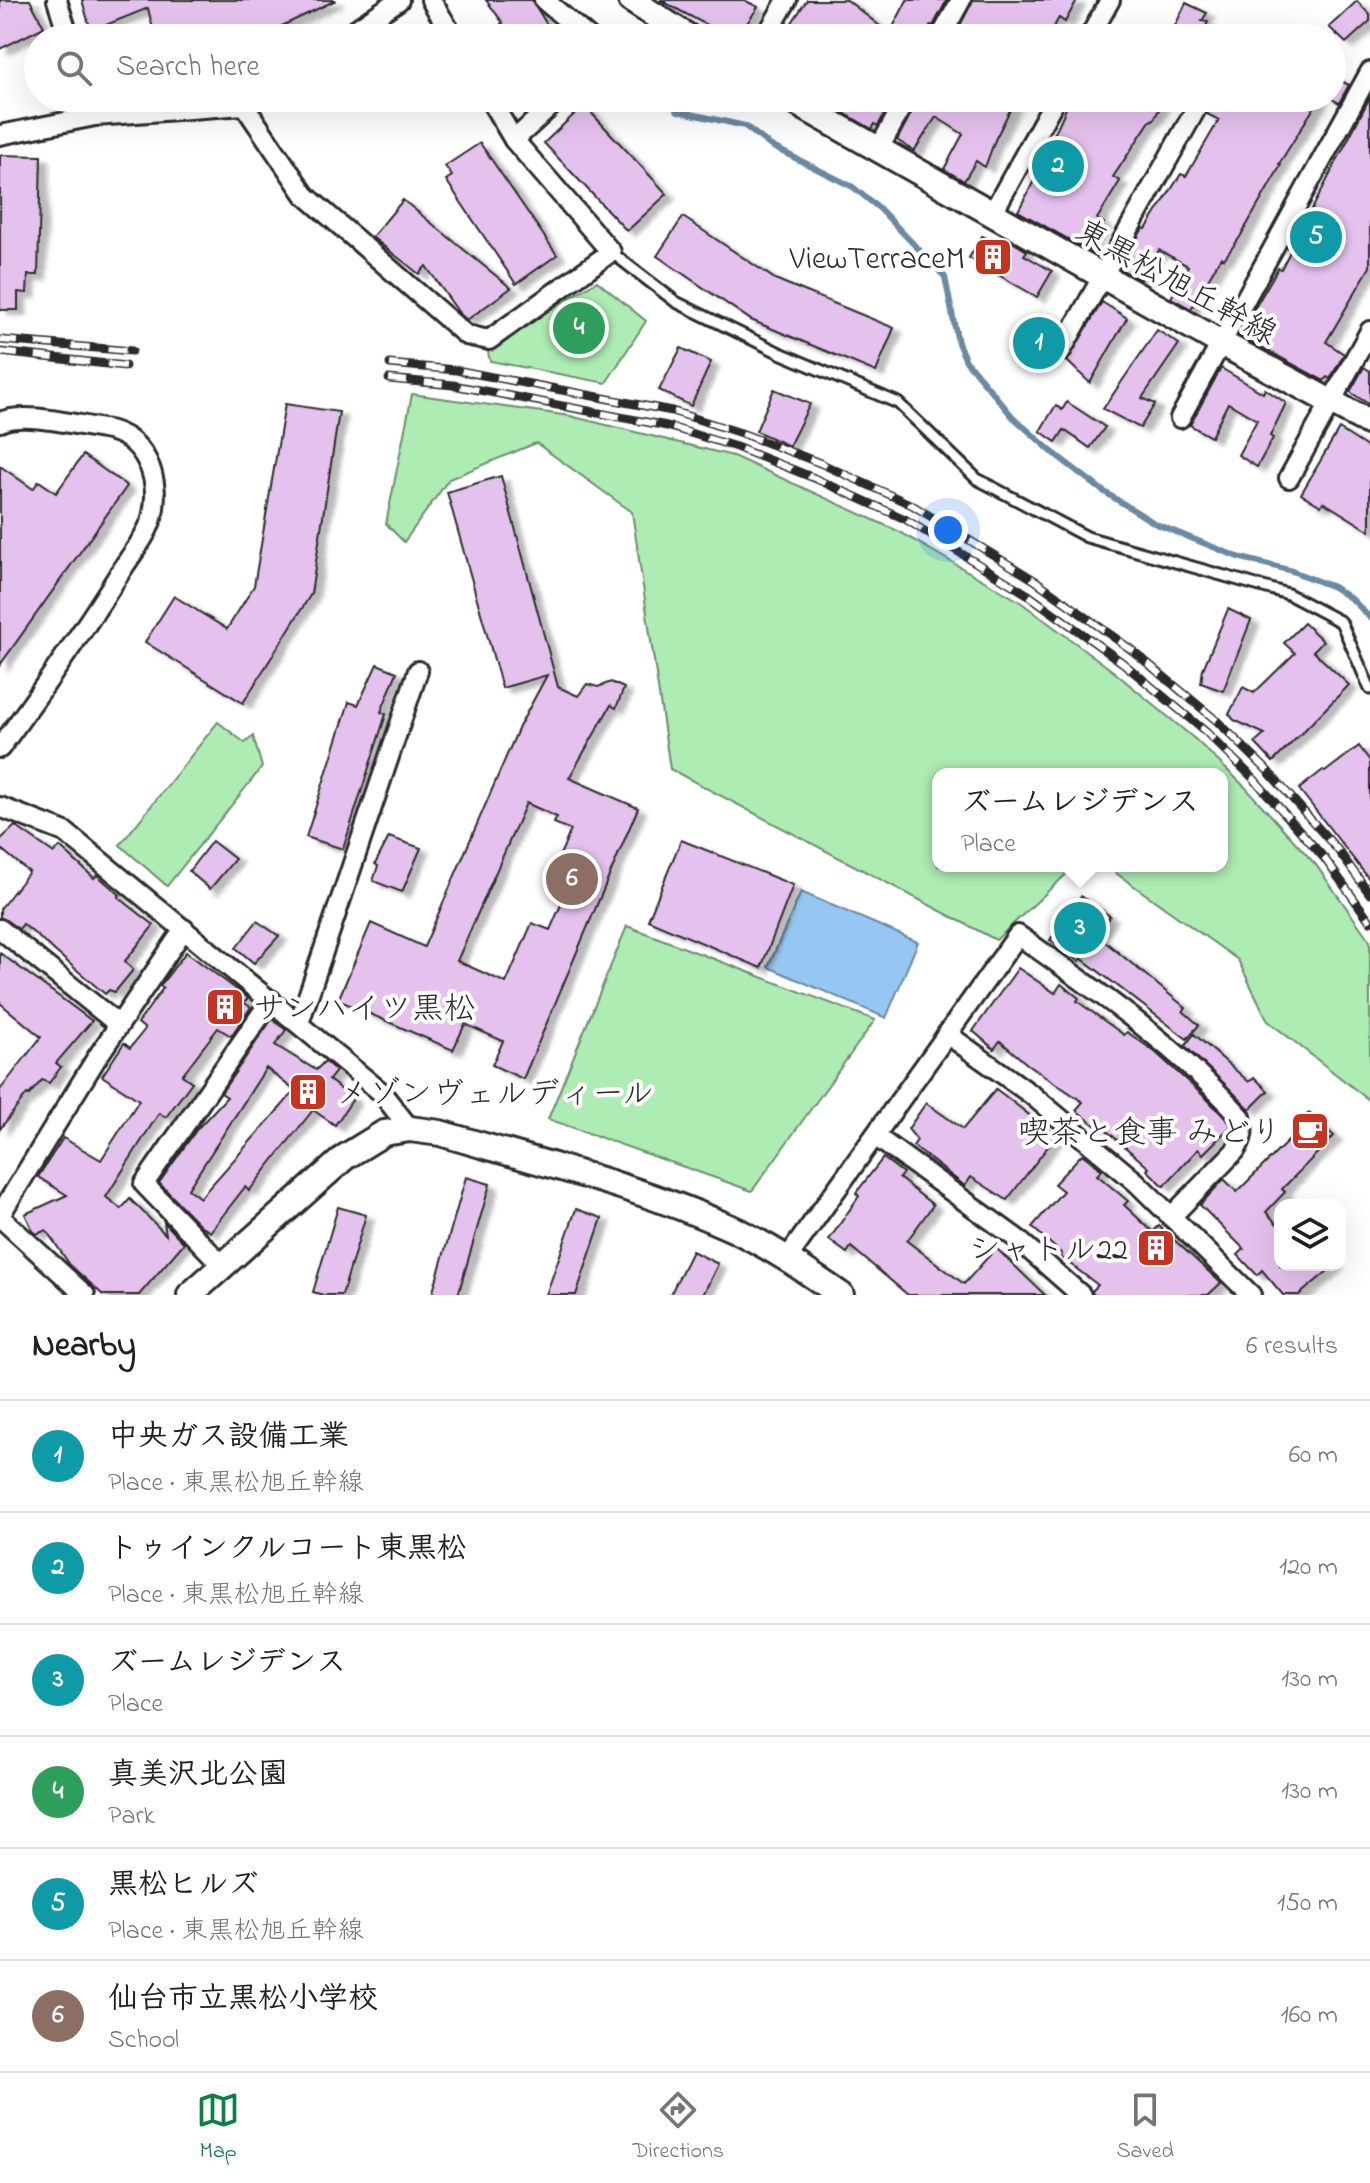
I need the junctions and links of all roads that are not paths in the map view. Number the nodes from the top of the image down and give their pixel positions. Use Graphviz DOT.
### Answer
graph roads {
  1 [pos="57,0"];
  2 [pos="399,0"];
  3 [pos="431,0"];
  4 [pos="544,0"];
  5 [pos="631,0"];
  6 [pos="787,0"];
  7 [pos="961,0"];
  8 [pos="1110,0"];
  9 [pos="65,24"];
  10 [pos="364,24"];
  11 [pos="446,24"];
  12 [pos="572,24"];
  13 [pos="668,24"];
  14 [pos="773,24"];
  15 [pos="948,24"];
  16 [pos="1097,24"];
  17 [pos="1370,72"];
  18 [pos="76,112"];
  19 [pos="255,112"];
  20 [pos="497,112"];
  21 [pos="545,112"];
  22 [pos="812,112"];
  23 [pos="899,112"];
  24 [pos="1048,112"];
  25 [pos="1194,112"];
  26 [pos="0,135"];
  27 [pos="514,140"];
  28 [pos="878,150"];
  29 [pos="992,214"];
  30 [pos="611,252"];
  31 [pos="1104,276"];
  32 [pos="1370,331"];
  33 [pos="1221,343"];
  34 [pos="1061,351"];
  35 [pos="1331,401"];
  36 [pos="1180,418"];
  37 [pos="0,422"];
  38 [pos="1370,423"];
  39 [pos="1289,478"];
  40 [pos="418,671"];
  41 [pos="1370,689"];
  42 [pos="0,748"];
  43 [pos="0,807"];
  44 [pos="0,929"];
  45 [pos="184,929"];
  46 [pos="271,1000"];
  47 [pos="299,1023"];
  48 [pos="119,1025"];
  49 [pos="947,1034"];
  50 [pos="410,1129"];
  51 [pos="875,1136"];
  52 [pos="0,1216"];
  53 [pos="1171,1217"];
  54 [pos="786,1260"];
  55 [pos="223,1266"];
  56 [pos="85,1295"];
  57 [pos="190,1295"];
  58 [pos="841,1295"];
  59 [pos="1081,1295"];
  60 [pos="1251,1295"];
  1 -- 9 [label="street"];
  2 -- 10 [label="street"];
  3 -- 11 [label="street"];
  4 -- 12 [label="street"];
  5 -- 13 [label="street"];
  6 -- 14 [label="street"];
  7 -- 15 [label="street"];
  8 -- 16 [label="street"];
  17 -- 33 [label="street"];
  18 -- 26 [label="street"];
  19 -- 30 [label="street"];
  20 -- 27 [label="street"];
  21 -- 27 [label="street"];
  22 -- 28 [label="street, 東黒松旭丘幹線"];
  23 -- 28 [label="street"];
  24 -- 29 [label="street"];
  25 -- 31 [label="street"];
  27 -- 30 [label="street"];
  28 -- 29 [label="street, 東黒松旭丘幹線"];
  29 -- 31 [label="street, 東黒松旭丘幹線"];
  30 -- 41 [label="lane"];
  31 -- 33 [label="street, 東黒松旭丘幹線"];
  31 -- 34 [label="street"];
  32 -- 35 [label="street"];
  33 -- 35 [label="street, 東黒松旭丘幹線"];
  33 -- 36 [label="street"];
  35 -- 38 [label="street, 東黒松旭丘幹線"];
  35 -- 39 [label="street"];
  37 -- 42 [label="street"];
  40 -- 47 [label="street"];
  43 -- 45 [label="street"];
  44 -- 48 [label="street"];
  45 -- 46 [label="street"];
  45 -- 48 [label="street"];
  46 -- 47 [label="street"];
  46 -- 55 [label="street"];
  47 -- 50 [label="street"];
  48 -- 52 [label="street"];
  49 -- 51 [label="street"];
  49 -- 53 [label="street"];
  49 -- 53 [label="street"];
  50 -- 54 [label="street"];
  50 -- 55 [label="street"];
  51 -- 54 [label="street"];
  51 -- 59 [label="street"];
  52 -- 56 [label="street"];
  53 -- 60 [label="street"];
  54 -- 58 [label="street"];
  55 -- 57 [label="street"];
}
